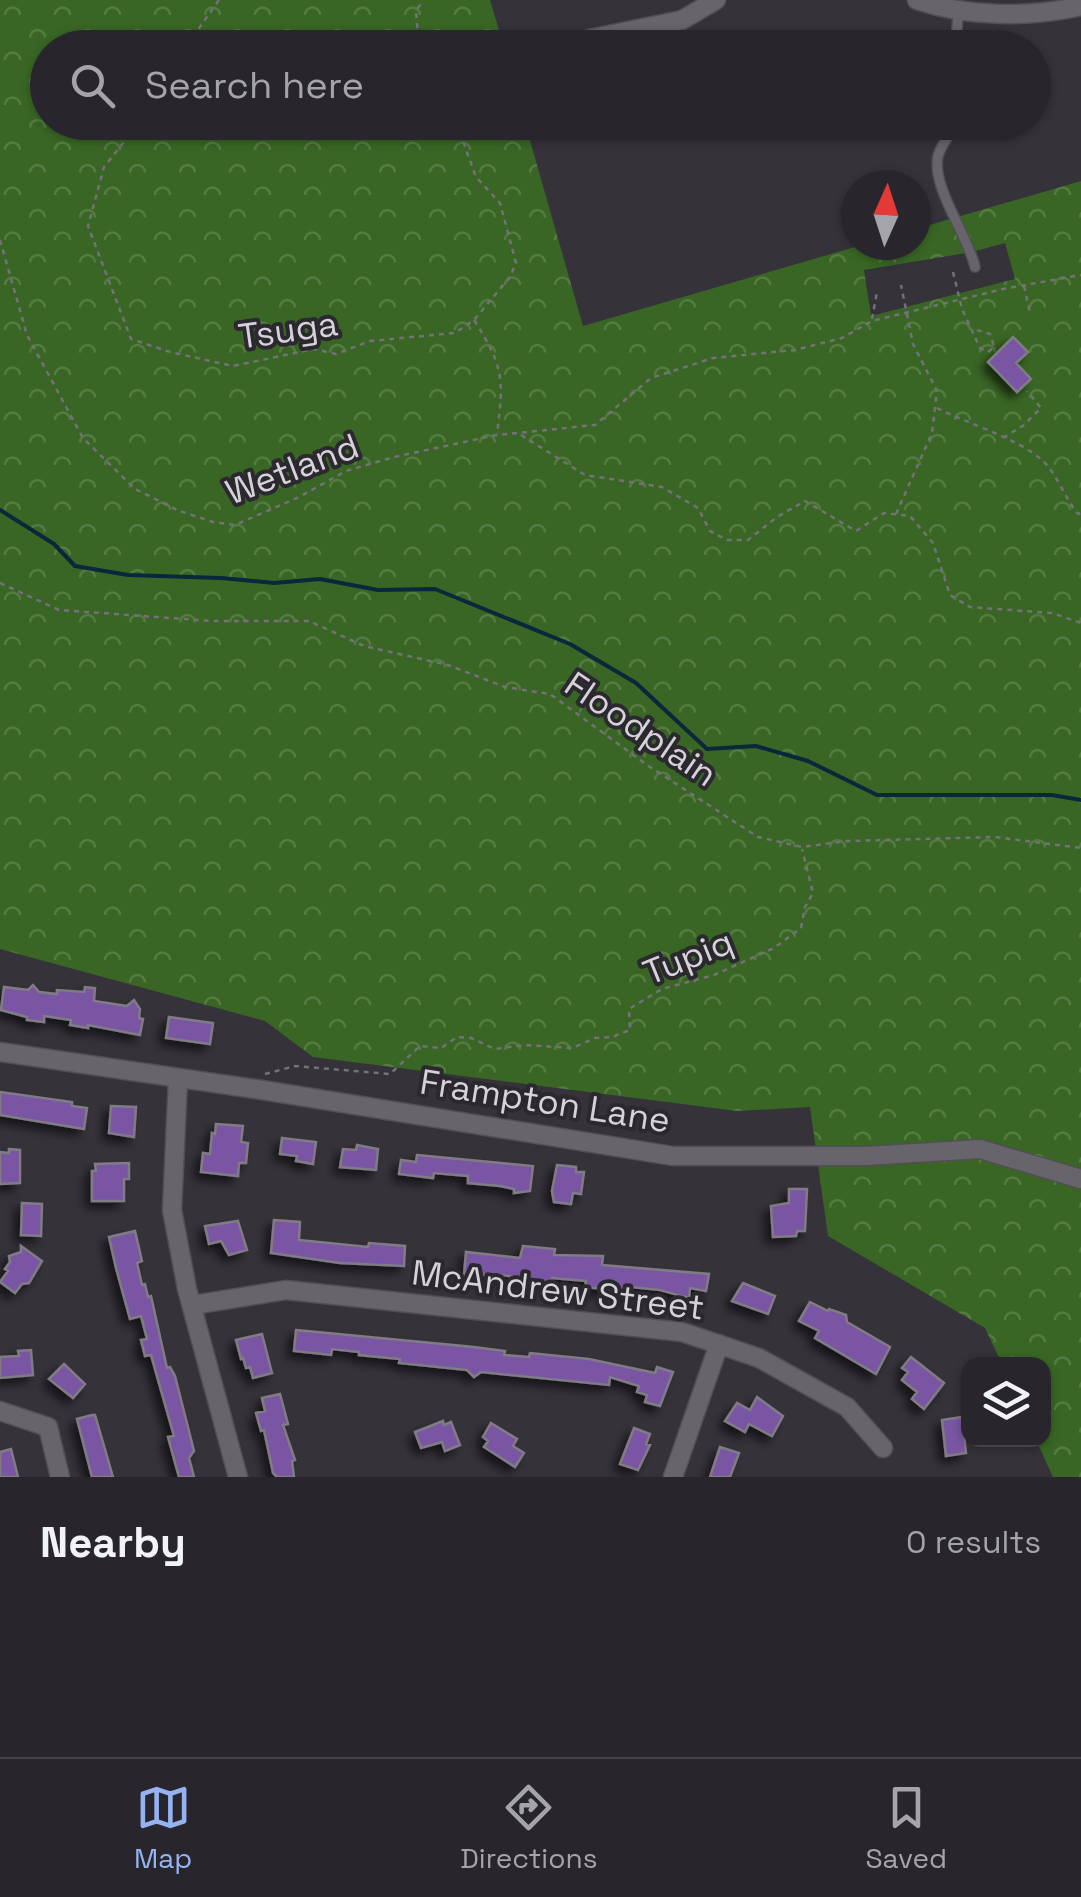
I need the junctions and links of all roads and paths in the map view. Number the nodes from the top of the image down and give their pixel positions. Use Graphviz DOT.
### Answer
graph roads {
  1 [pos="219,0"];
  2 [pos="423,0"];
  3 [pos="716,0"];
  4 [pos="917,0"];
  5 [pos="1081,6"];
  6 [pos="958,12"];
  7 [pos="198,30"];
  8 [pos="418,30"];
  9 [pos="633,30"];
  10 [pos="957,30"];
  11 [pos="127,140"];
  12 [pos="463,140"];
  13 [pos="947,140"];
  14 [pos="0,240"];
  15 [pos="976,267"];
  16 [pos="953,272"];
  17 [pos="1081,274"];
  18 [pos="1023,285"];
  19 [pos="901,286"];
  20 [pos="876,292"];
  21 [pos="960,300"];
  22 [pos="906,313"];
  23 [pos="1030,313"];
  24 [pos="474,320"];
  25 [pos="872,320"];
  26 [pos="974,329"];
  27 [pos="1028,391"];
  28 [pos="935,407"];
  29 [pos="520,434"];
  30 [pos="497,435"];
  31 [pos="1001,438"];
  32 [pos="1081,512"];
  33 [pos="896,514"];
  34 [pos="0,584"];
  35 [pos="1081,623"];
  36 [pos="802,847"];
  37 [pos="1081,848"];
  38 [pos="0,1052"];
  39 [pos="178,1078"];
  40 [pos="256,1089"];
  41 [pos="1081,1179"];
  42 [pos="193,1305"];
  43 [pos="720,1344"];
  44 [pos="0,1412"];
  45 [pos="883,1448"];
  46 [pos="60,1477"];
  47 [pos="238,1477"];
  48 [pos="674,1477"];
  1 -- 7 [label="path"];
  2 -- 8 [label="path"];
  3 -- 9 [label="street"];
  4 -- 6 [label="street"];
  5 -- 6 [label="street"];
  6 -- 10 [label="lane"];
  11 -- 24 [label="path, Tsuga"];
  12 -- 24 [label="path"];
  13 -- 15 [label="lane"];
  14 -- 30 [label="path, Wetland"];
  16 -- 21 [label="path"];
  17 -- 18 [label="path, Wetland"];
  18 -- 21 [label="path, Wetland"];
  18 -- 23 [label="path"];
  19 -- 22 [label="path"];
  20 -- 25 [label="path"];
  21 -- 22 [label="path, Wetland"];
  21 -- 26 [label="path"];
  22 -- 25 [label="path, Wetland"];
  22 -- 28 [label="path"];
  24 -- 30 [label="path"];
  25 -- 29 [label="path, Wetland"];
  26 -- 26 [label="path"];
  27 -- 31 [label="path"];
  28 -- 31 [label="path"];
  28 -- 33 [label="path"];
  29 -- 30 [label="path, Wetland"];
  29 -- 33 [label="path"];
  31 -- 32 [label="path"];
  33 -- 35 [label="path"];
  34 -- 36 [label="path, Floodplain"];
  36 -- 37 [label="path, Floodplain"];
  36 -- 40 [label="path, Tupiq"];
  38 -- 39 [label="street, Frampton Lane"];
  39 -- 40 [label="street, Frampton Lane"];
  39 -- 42 [label="street"];
  40 -- 41 [label="street, Frampton Lane"];
  42 -- 43 [label="street, McAndrew Street"];
  42 -- 47 [label="street"];
  43 -- 45 [label="street, McAndrew Street"];
  43 -- 48 [label="street"];
  44 -- 46 [label="street"];
}
